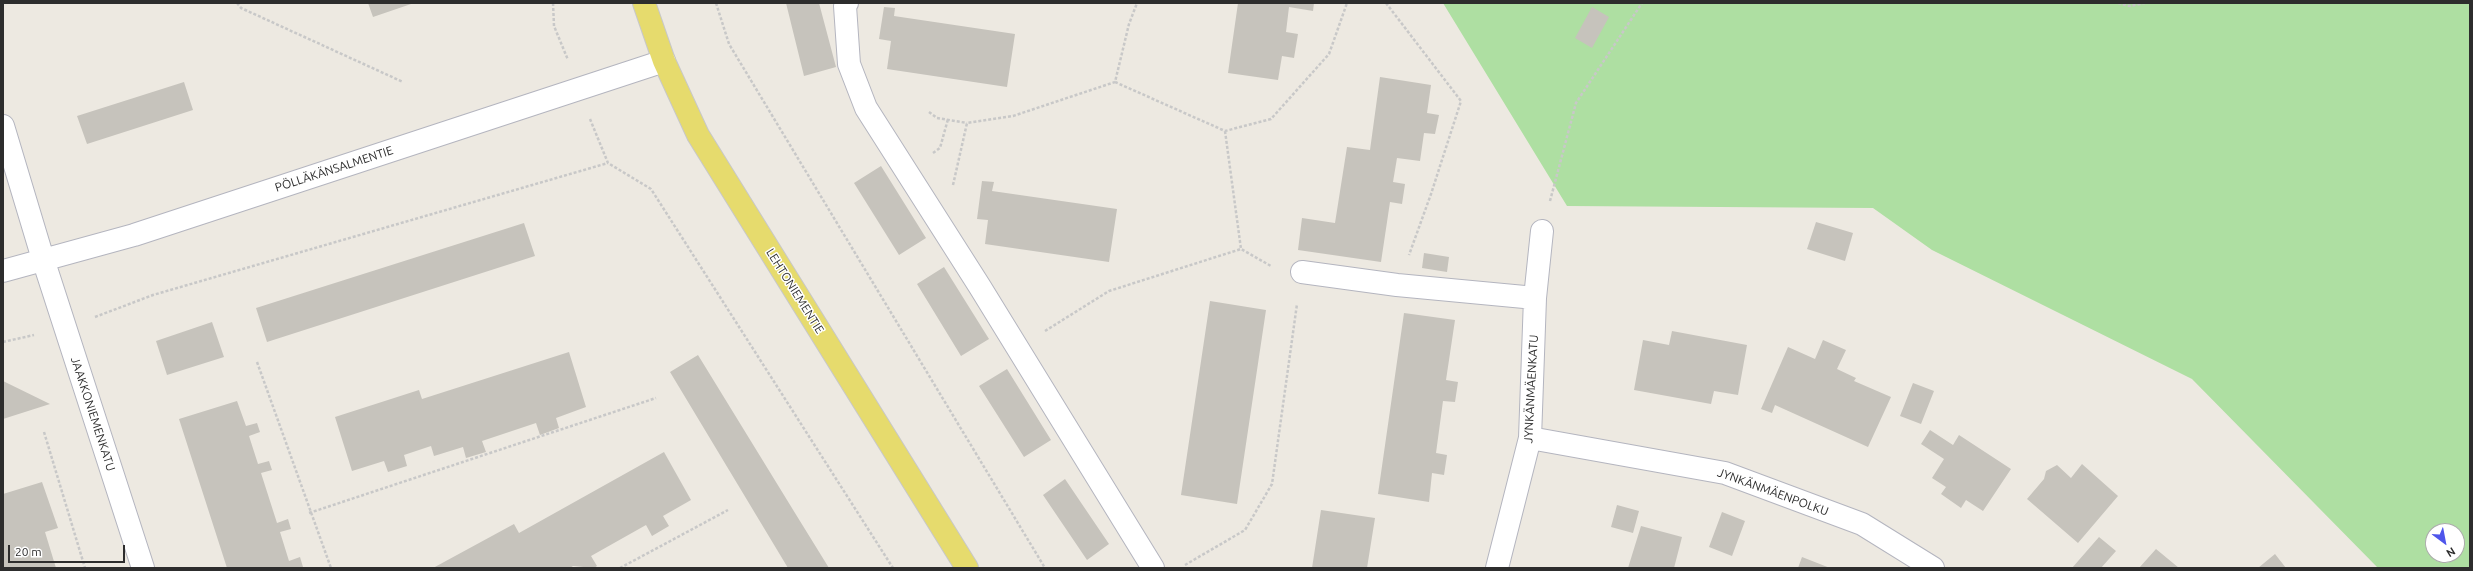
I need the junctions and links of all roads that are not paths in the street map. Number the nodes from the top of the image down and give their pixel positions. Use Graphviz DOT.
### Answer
graph roads {
  1 [pos="644,3"];
  2 [pos="847,3"];
  3 [pos="664,61"];
  4 [pos="3,126"];
  5 [pos="1542,230"];
  6 [pos="43,259"];
  7 [pos="3,271"];
  8 [pos="1302,272"];
  9 [pos="1535,298"];
  10 [pos="1530,438"];
  11 [pos="143,568"];
  12 [pos="967,568"];
  13 [pos="1153,568"];
  14 [pos="1497,568"];
  15 [pos="1933,568"];
  1 -- 3 [label="main road, LEHTONIEMENTIE"];
  2 -- 13 [label="street"];
  3 -- 6 [label="street, PÖLLÄKÄNSALMENTIE"];
  3 -- 12 [label="main road, LEHTONIEMENTIE"];
  4 -- 6 [label="street, JAAKKONIEMENKATU"];
  5 -- 9 [label="street, JYNKÄNMÄENKATU"];
  6 -- 7 [label="street, PÖLLÄKÄNSALMENTIE"];
  6 -- 11 [label="street, JAAKKONIEMENKATU"];
  8 -- 9 [label="street"];
  9 -- 10 [label="street, JYNKÄNMÄENKATU"];
  10 -- 14 [label="street, JYNKÄNMÄENKATU"];
  10 -- 15 [label="street, JYNKÄNMÄENPOLKU"];
}
